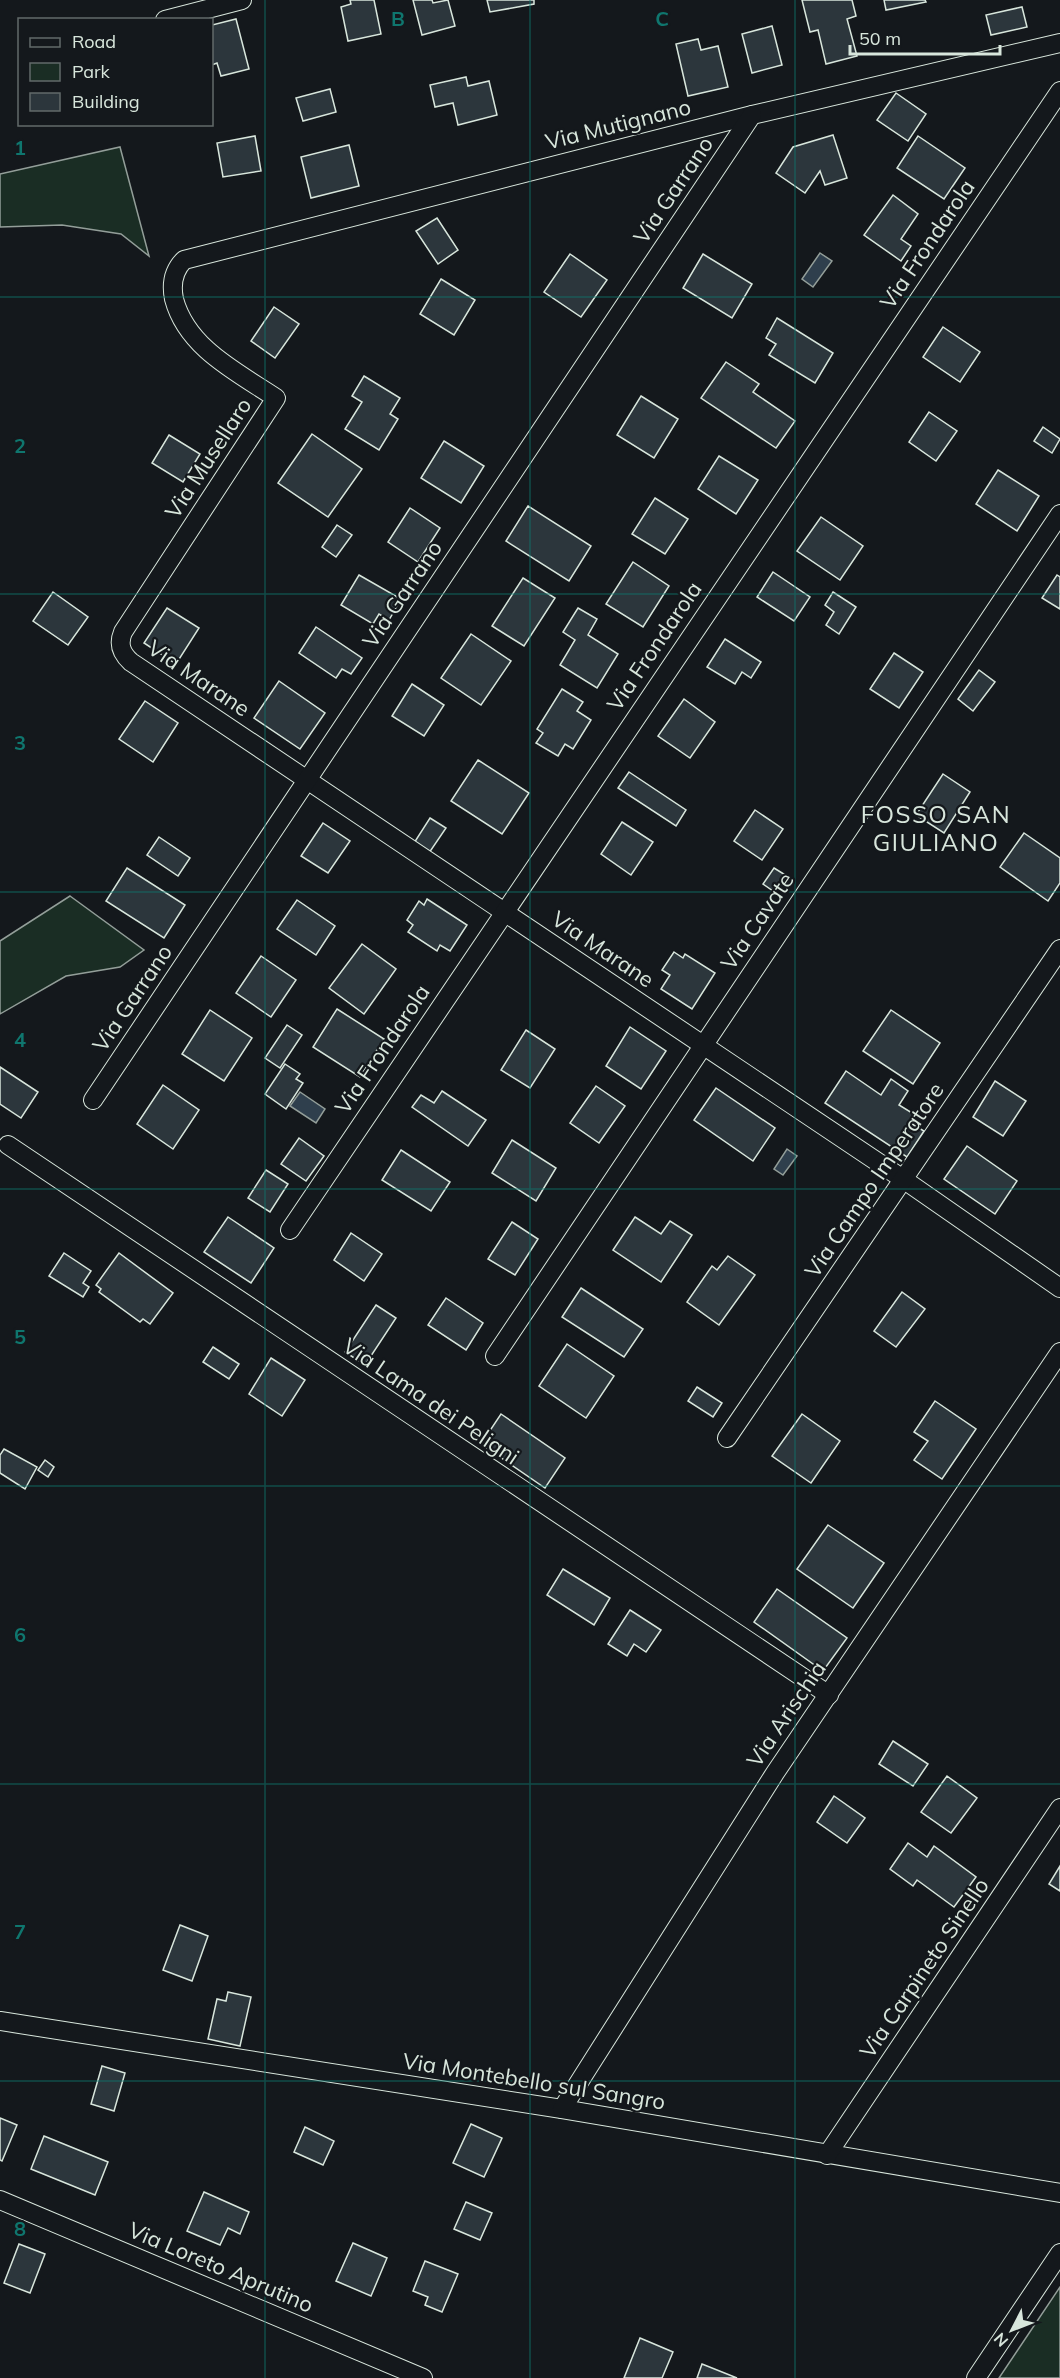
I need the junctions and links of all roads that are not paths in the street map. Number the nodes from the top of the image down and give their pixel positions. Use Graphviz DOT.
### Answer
graph roads {
  1 [pos="242,0"];
  2 [pos="173,18"];
  3 [pos="1060,43"];
  4 [pos="1060,91"];
  5 [pos="752,115"];
  6 [pos="188,257"];
  7 [pos="1060,514"];
  8 [pos="121,649"];
  9 [pos="308,779"];
  10 [pos="504,910"];
  11 [pos="1060,949"];
  12 [pos="702,1046"];
  13 [pos="93,1100"];
  14 [pos="8,1145"];
  15 [pos="903,1179"];
  16 [pos="290,1230"];
  17 [pos="1060,1288"];
  18 [pos="1060,1352"];
  19 [pos="495,1356"];
  20 [pos="728,1438"];
  21 [pos="829,1695"];
  22 [pos="1060,1808"];
  23 [pos="0,2021"];
  24 [pos="562,2109"];
  25 [pos="827,2155"];
  26 [pos="1060,2193"];
  27 [pos="0,2200"];
  28 [pos="1060,2253"];
  29 [pos="423,2378"];
  30 [pos="976,2378"];
  1 -- 2 [label="street"];
  3 -- 5 [label="street, Via Mutignano"];
  4 -- 10 [label="street, Via Frondarola"];
  5 -- 6 [label="street, Via Mutignano"];
  5 -- 9 [label="street, Via Garrano"];
  6 -- 8 [label="street, Via Musellaro"];
  7 -- 12 [label="street, Via Cavate"];
  8 -- 9 [label="street, Via Marane"];
  9 -- 10 [label="street, Via Marane"];
  9 -- 13 [label="street, Via Garrano"];
  10 -- 12 [label="street, Via Marane"];
  10 -- 16 [label="street, Via Frondarola"];
  11 -- 15 [label="street, Via Campo Imperatore"];
  12 -- 15 [label="street, Via Marane"];
  12 -- 19 [label="street, Via Cavate"];
  14 -- 21 [label="street, Via Lama dei Peligni"];
  15 -- 17 [label="street, Via Marane"];
  15 -- 20 [label="street, Via Campo Imperatore"];
  18 -- 21 [label="street, Via Arischia"];
  21 -- 24 [label="street, Via Arischia"];
  22 -- 25 [label="street, Via Carpineto Sinello"];
  23 -- 24 [label="street, Via Montebello sul Sangro"];
  24 -- 25 [label="street, Via Montebello sul Sangro"];
  25 -- 26 [label="street, Via Montebello sul Sangro"];
  27 -- 29 [label="street, Via Loreto Aprutino"];
  28 -- 30 [label="street"];
}
